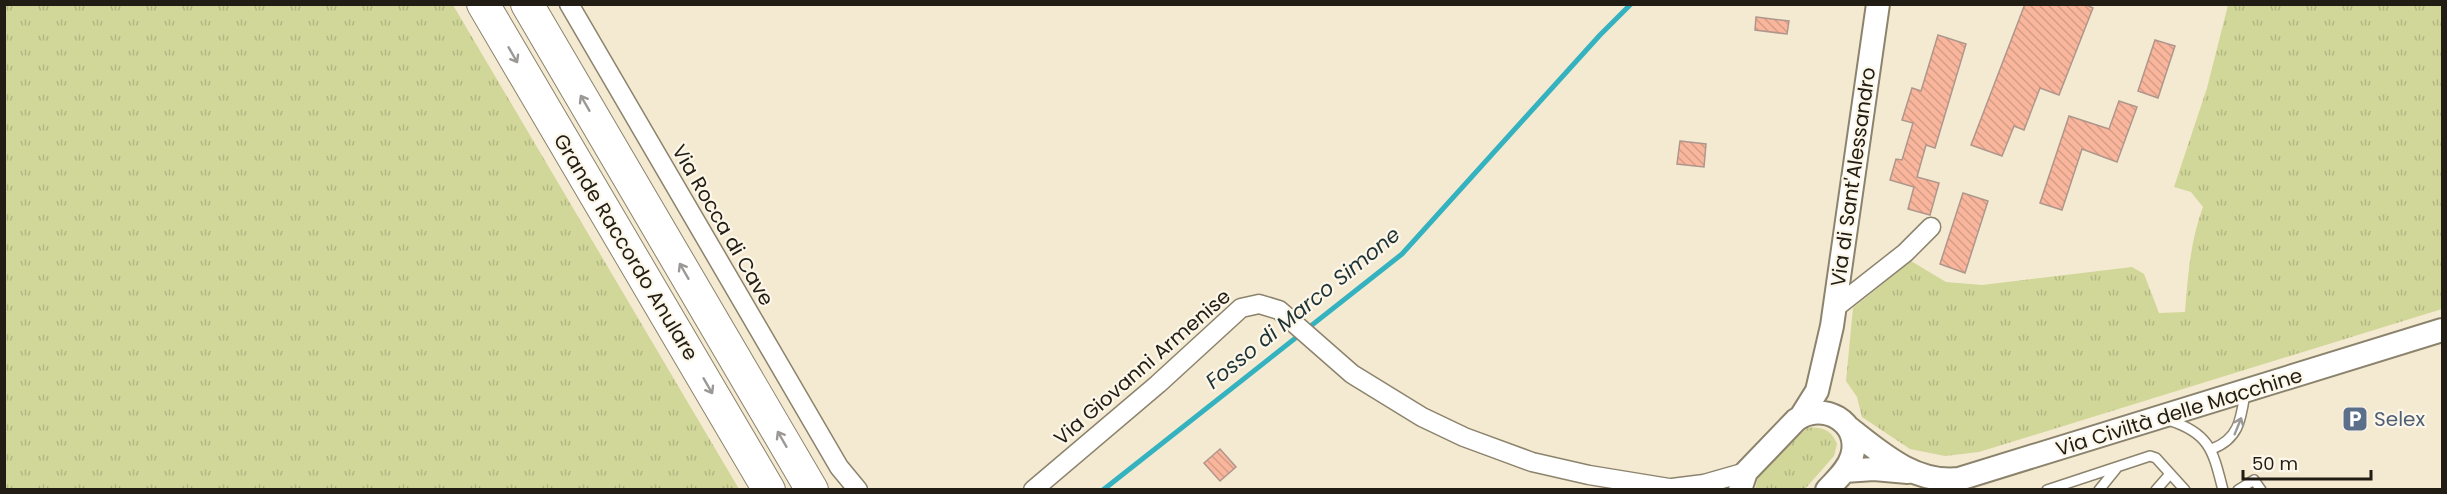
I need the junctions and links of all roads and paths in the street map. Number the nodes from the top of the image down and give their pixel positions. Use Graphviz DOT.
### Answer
graph roads {
  1 [pos="483,4"];
  2 [pos="527,4"];
  3 [pos="568,4"];
  4 [pos="1878,4"];
  5 [pos="1930,227"];
  6 [pos="1835,308"];
  7 [pos="2442,330"];
  8 [pos="1827,350"];
  9 [pos="2246,391"];
  10 [pos="1802,415"];
  11 [pos="2160,417"];
  12 [pos="1845,423"];
  13 [pos="2212,448"];
  14 [pos="2116,469"];
  15 [pos="1844,471"];
  16 [pos="2170,474"];
  17 [pos="1927,480"];
  18 [pos="1743,481"];
  19 [pos="1677,488"];
  20 [pos="769,489"];
  21 [pos="812,489"];
  22 [pos="858,489"];
  23 [pos="1033,489"];
  24 [pos="1827,489"];
  25 [pos="2047,489"];
  26 [pos="2099,489"];
  27 [pos="2156,489"];
  28 [pos="2185,489"];
  29 [pos="2223,489"];
  30 [pos="2238,489"];
  31 [pos="2261,489"];
  1 -- 20 [label="highway, Grande Raccordo Anulare, one-way"];
  21 -- 2 [label="highway, Grande Raccordo Anulare, one-way"];
  3 -- 22 [label="street, Via Rocca di Cave"];
  4 -- 6 [label="street, Via di Sant'Alessandro"];
  5 -- 6 [label="street"];
  6 -- 8 [label="street, Via di Sant'Alessandro"];
  7 -- 9 [label="street, Via Civiltà delle Macchine"];
  8 -- 10 [label="street, Via di Sant'Alessandro"];
  8 -- 12 [label="street, Via di Sant'Alessandro"];
  9 -- 11 [label="street, Via Civiltà delle Macchine"];
  13 -- 9 [label="lane, one-way"];
  10 -- 12 [label="street"];
  10 -- 18 [label="street, Via di Sant'Alessandro"];
  11 -- 13 [label="lane"];
  11 -- 17 [label="street, Via Civiltà delle Macchine"];
  12 -- 15 [label="street, Via di Sant'Alessandro"];
  12 -- 17 [label="street"];
  13 -- 29 [label="lane"];
  14 -- 16 [label="lane"];
  14 -- 25 [label="lane"];
  14 -- 26 [label="lane"];
  15 -- 17 [label="street, Via Civiltà delle Macchine"];
  15 -- 24 [label="street, Via di Sant'Alessandro"];
  16 -- 27 [label="lane"];
  16 -- 28 [label="lane"];
  18 -- 19 [label="street, Via Giovanni Armenise"];
  19 -- 23 [label="street, Via Giovanni Armenise"];
  30 -- 31 [label="lane"];
}
